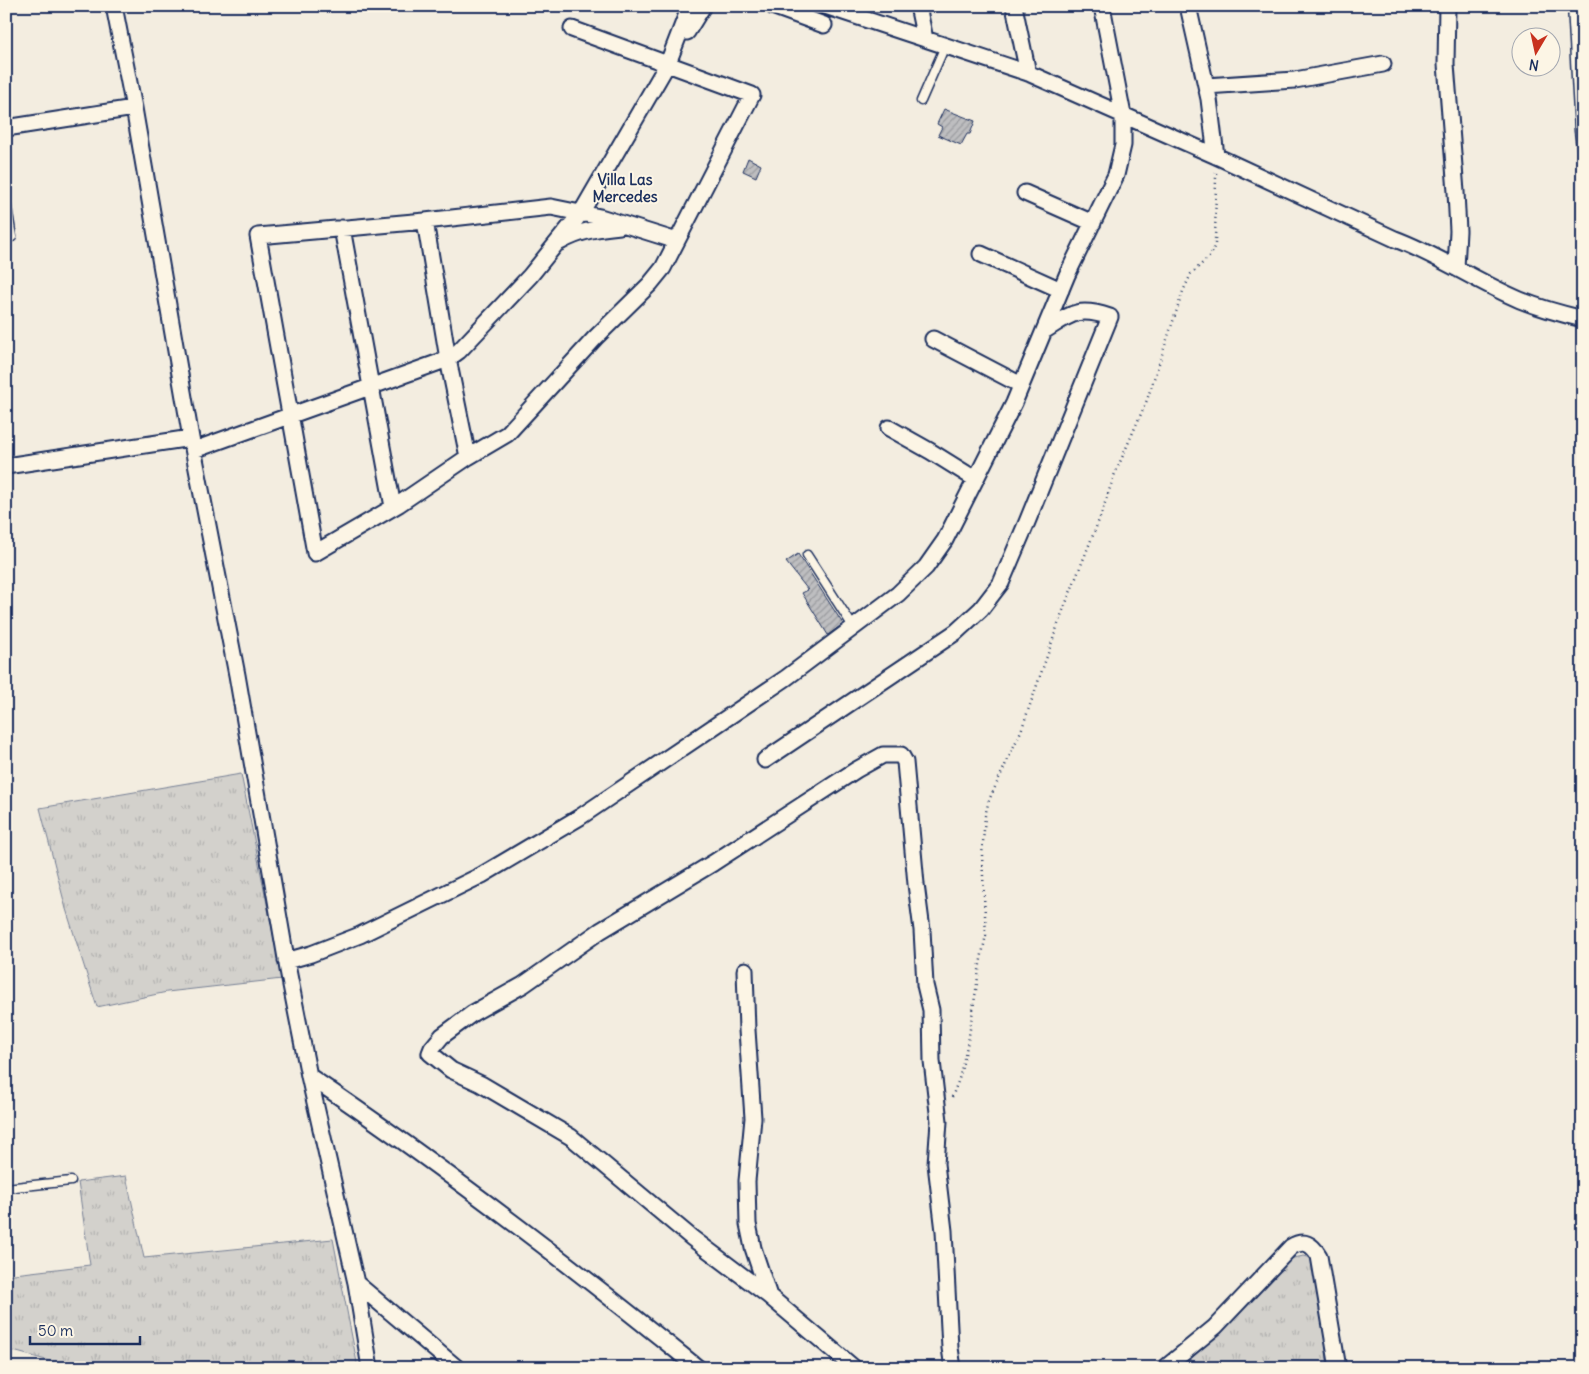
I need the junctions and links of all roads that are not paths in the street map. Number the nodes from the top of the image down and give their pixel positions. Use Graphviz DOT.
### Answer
graph roads {
  1 [pos="114,6"];
  2 [pos="690,6"];
  3 [pos="704,6"];
  4 [pos="772,6"];
  5 [pos="825,6"];
  6 [pos="918,6"];
  7 [pos="1014,6"];
  8 [pos="1102,6"];
  9 [pos="1447,6"];
  10 [pos="1572,6"];
  11 [pos="1194,7"];
  12 [pos="824,25"];
  13 [pos="572,29"];
  14 [pos="925,39"];
  15 [pos="945,46"];
  16 [pos="668,63"];
  17 [pos="1383,64"];
  18 [pos="1028,73"];
  19 [pos="1206,86"];
  20 [pos="921,101"];
  21 [pos="134,108"];
  22 [pos="1123,114"];
  23 [pos="6,128"];
  24 [pos="1216,156"];
  25 [pos="1583,162"];
  26 [pos="1025,193"];
  27 [pos="6,201"];
  28 [pos="582,213"];
  29 [pos="425,221"];
  30 [pos="1093,223"];
  31 [pos="628,225"];
  32 [pos="342,228"];
  33 [pos="12,236"];
  34 [pos="677,241"];
  35 [pos="557,244"];
  36 [pos="981,254"];
  37 [pos="1456,268"];
  38 [pos="1060,290"];
  39 [pos="1583,319"];
  40 [pos="1044,331"];
  41 [pos="933,339"];
  42 [pos="448,359"];
  43 [pos="1021,385"];
  44 [pos="371,386"];
  45 [pos="290,416"];
  46 [pos="889,428"];
  47 [pos="193,444"];
  48 [pos="468,457"];
  49 [pos="6,466"];
  50 [pos="975,479"];
  51 [pos="393,507"];
  52 [pos="807,555"];
  53 [pos="854,628"];
  54 [pos="765,760"];
  55 [pos="286,962"];
  56 [pos="745,970"];
  57 [pos="309,1076"];
  58 [pos="71,1181"];
  59 [pos="6,1188"];
  60 [pos="356,1283"];
  61 [pos="769,1296"];
  62 [pos="695,1367"];
  63 [pos="370,1368"];
  64 [pos="457,1368"];
  65 [pos="854,1368"];
  66 [pos="953,1368"];
  67 [pos="1165,1368"];
  68 [pos="1338,1368"];
  1 -- 21 [label="street"];
  2 -- 16 [label="street"];
  3 -- 16 [label="street"];
  4 -- 12 [label="street"];
  5 -- 14 [label="street"];
  6 -- 14 [label="street"];
  7 -- 18 [label="street"];
  8 -- 22 [label="street"];
  9 -- 37 [label="street"];
  10 -- 25 [label="lane"];
  11 -- 19 [label="street"];
  13 -- 16 [label="street"];
  14 -- 15 [label="street"];
  15 -- 18 [label="street"];
  15 -- 20 [label="lane"];
  16 -- 28 [label="street"];
  16 -- 34 [label="street"];
  17 -- 19 [label="street"];
  18 -- 22 [label="street"];
  19 -- 24 [label="street"];
  21 -- 23 [label="street"];
  21 -- 47 [label="street"];
  22 -- 24 [label="street"];
  22 -- 30 [label="street"];
  24 -- 37 [label="street"];
  26 -- 30 [label="street"];
  27 -- 33 [label="lane"];
  28 -- 29 [label="street"];
  28 -- 31 [label="street"];
  28 -- 35 [label="street"];
  29 -- 32 [label="street"];
  29 -- 42 [label="street"];
  30 -- 38 [label="street"];
  31 -- 34 [label="street"];
  31 -- 35 [label="street"];
  32 -- 44 [label="street"];
  32 -- 45 [label="street"];
  34 -- 48 [label="street"];
  35 -- 42 [label="street"];
  36 -- 38 [label="street"];
  37 -- 39 [label="street"];
  38 -- 40 [label="street"];
  40 -- 43 [label="street"];
  40 -- 54 [label="street"];
  41 -- 43 [label="street"];
  42 -- 44 [label="street"];
  42 -- 48 [label="street"];
  43 -- 50 [label="street"];
  44 -- 45 [label="street"];
  44 -- 51 [label="street"];
  45 -- 47 [label="street"];
  45 -- 51 [label="street"];
  46 -- 50 [label="street"];
  47 -- 49 [label="street"];
  47 -- 55 [label="street"];
  48 -- 51 [label="street"];
  50 -- 53 [label="street"];
  52 -- 53 [label="lane"];
  53 -- 55 [label="street"];
  55 -- 57 [label="street"];
  56 -- 61 [label="street"];
  57 -- 60 [label="street"];
  57 -- 62 [label="street"];
  58 -- 59 [label="lane"];
  60 -- 63 [label="street"];
  60 -- 64 [label="street"];
  61 -- 65 [label="street"];
  61 -- 66 [label="street"];
  67 -- 68 [label="street"];
}
